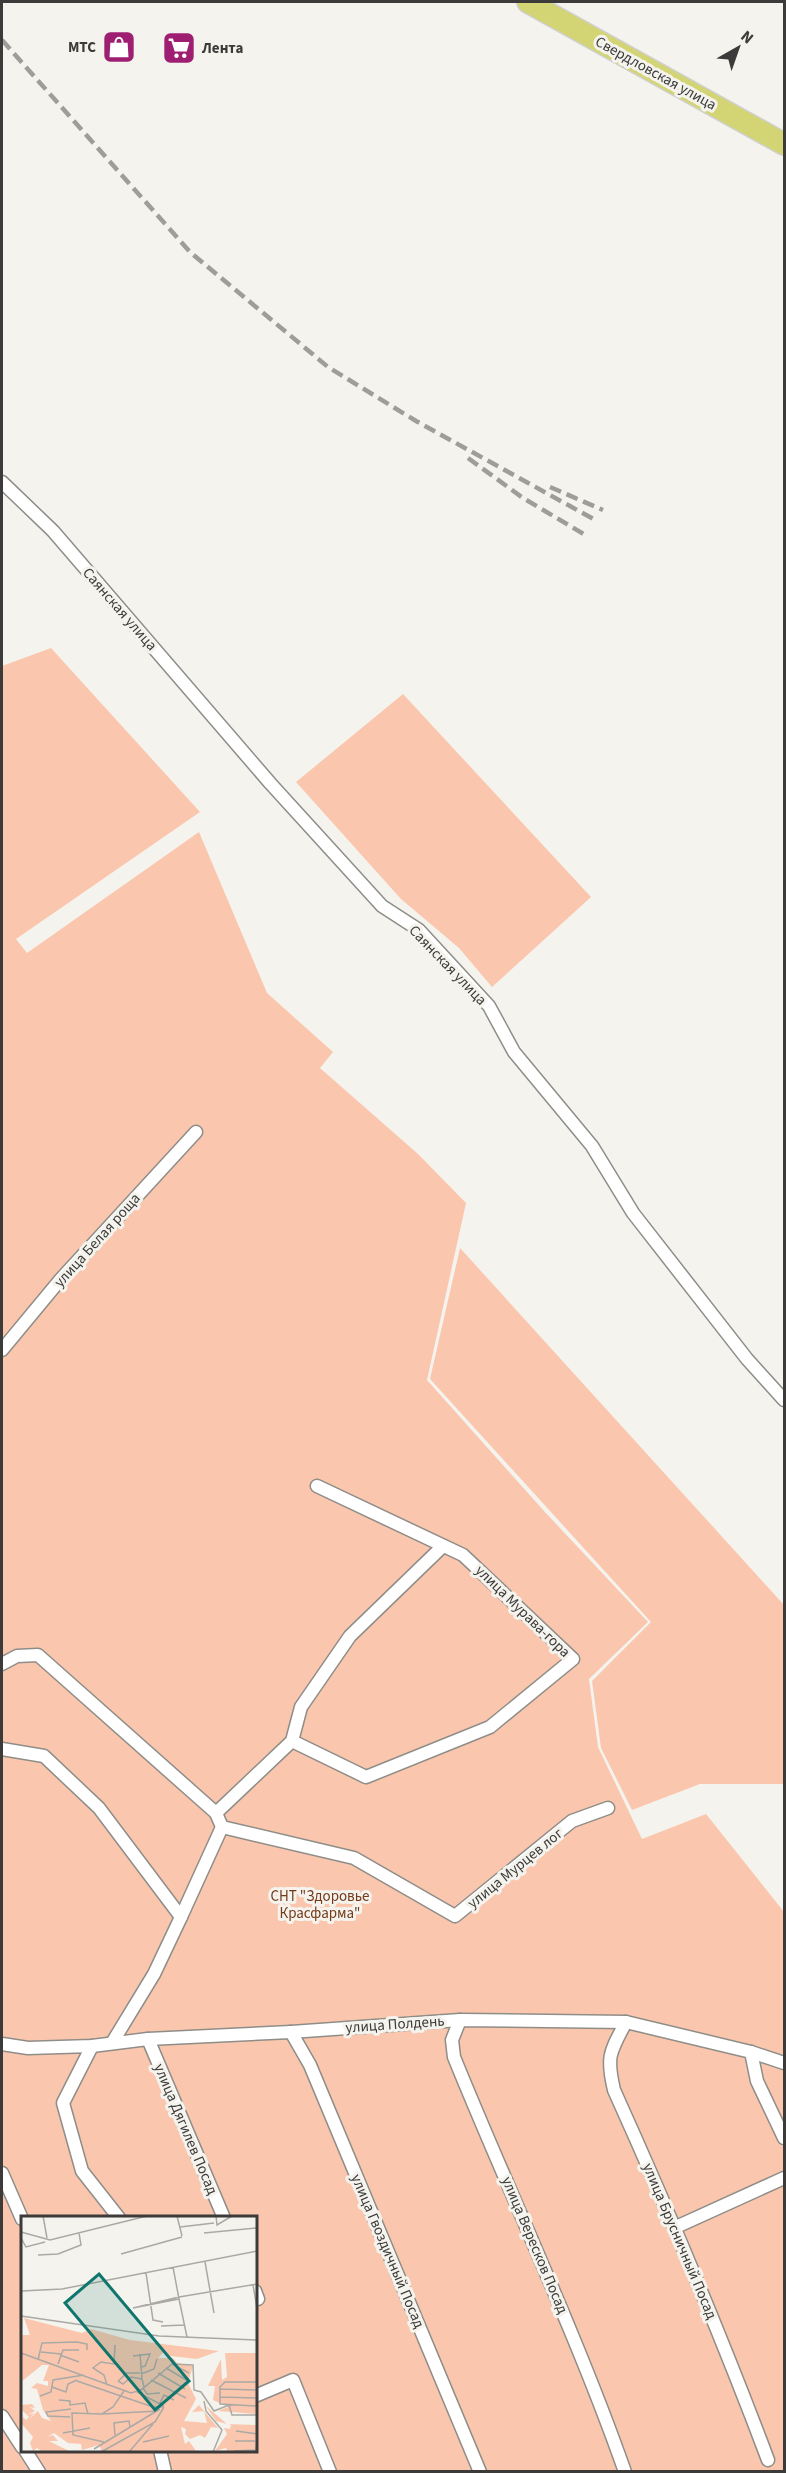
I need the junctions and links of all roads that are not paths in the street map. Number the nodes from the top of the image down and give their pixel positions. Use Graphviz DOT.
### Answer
graph roads {
  1 [pos="528,2"];
  2 [pos="784,144"];
  3 [pos="2,482"];
  4 [pos="196,1132"];
  5 [pos="2,1350"];
  6 [pos="784,1400"];
  7 [pos="317,1486"];
  8 [pos="443,1546"];
  9 [pos="2,1664"];
  10 [pos="292,1741"];
  11 [pos="2,1749"];
  12 [pos="608,1808"];
  13 [pos="216,1812"];
  14 [pos="222,1827"];
  15 [pos="181,1917"];
  16 [pos="460,2020"];
  17 [pos="626,2022"];
  18 [pos="291,2032"];
  19 [pos="148,2039"];
  20 [pos="112,2043"];
  21 [pos="2,2044"];
  22 [pos="92,2046"];
  23 [pos="751,2052"];
  24 [pos="784,2063"];
  25 [pos="784,2138"];
  26 [pos="2,2173"];
  27 [pos="784,2178"];
  28 [pos="117,2216"];
  29 [pos="223,2216"];
  30 [pos="21,2217"];
  31 [pos="676,2227"];
  32 [pos="256,2396"];
  33 [pos="2,2416"];
  34 [pos="21,2444"];
  35 [pos="26,2452"];
  36 [pos="160,2452"];
  37 [pos="768,2460"];
  38 [pos="39,2472"];
  39 [pos="165,2472"];
  40 [pos="330,2472"];
  41 [pos="480,2472"];
  42 [pos="625,2472"];
  1 -- 2 [label="highway, Свердловская улица"];
  3 -- 6 [label="street, Саянская улица"];
  4 -- 5 [label="street, улица Белая роща"];
  7 -- 8 [label="street, улица Мурава-гора"];
  8 -- 10 [label="street"];
  8 -- 10 [label="street, улица Мурава-гора"];
  9 -- 13 [label="street"];
  10 -- 13 [label="street"];
  11 -- 15 [label="street"];
  12 -- 14 [label="street, улица Мурцев лог"];
  13 -- 14 [label="street"];
  14 -- 15 [label="street"];
  15 -- 20 [label="street"];
  16 -- 17 [label="street, улица Полдень"];
  16 -- 18 [label="street, улица Полдень"];
  16 -- 42 [label="street, улица Вересков Посад"];
  17 -- 23 [label="street, улица Полдень"];
  17 -- 31 [label="street, улица Брусничный Посад"];
  18 -- 19 [label="street, улица Полдень"];
  18 -- 41 [label="street, улица Гвоздичный Посад"];
  19 -- 20 [label="street, улица Полдень"];
  19 -- 29 [label="street, улица Дягилев Посад"];
  20 -- 22 [label="street, улица Полдень"];
  21 -- 22 [label="street, улица Полдень"];
  22 -- 28 [label="street"];
  23 -- 24 [label="street, улица Полдень"];
  23 -- 25 [label="street"];
  26 -- 30 [label="street"];
  27 -- 31 [label="street"];
  31 -- 37 [label="street, улица Брусничный Посад"];
  32 -- 40 [label="street"];
  33 -- 34 [label="street"];
  35 -- 38 [label="street"];
  36 -- 39 [label="street"];
}
